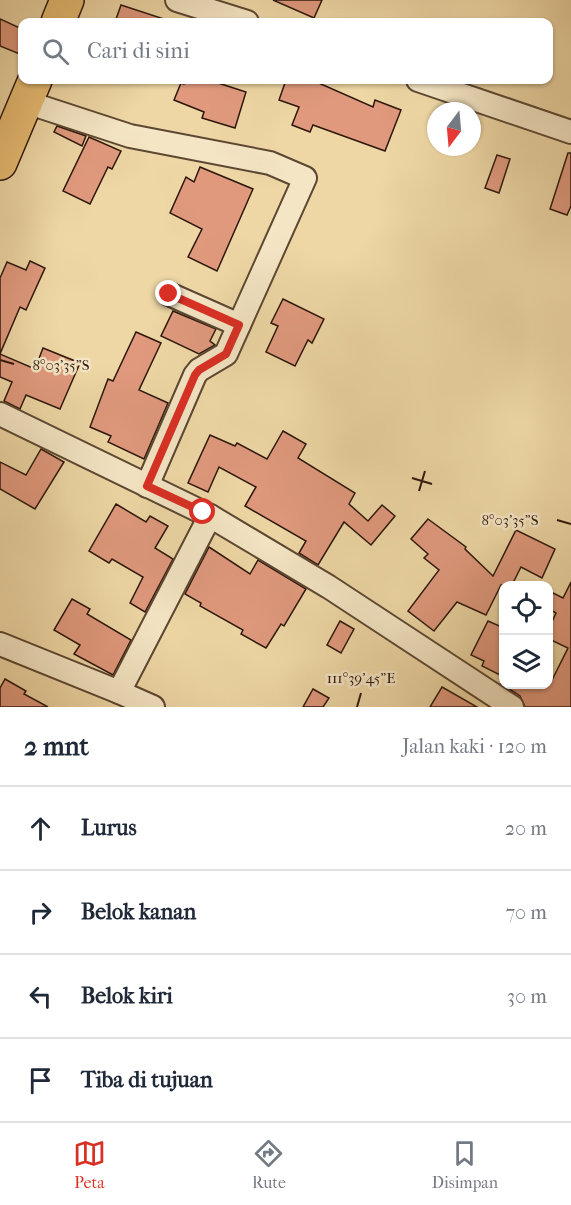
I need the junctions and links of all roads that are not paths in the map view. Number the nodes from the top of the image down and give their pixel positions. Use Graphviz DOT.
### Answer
graph roads {
  1 [pos="67,0"];
  2 [pos="177,0"];
  3 [pos="60,18"];
  4 [pos="234,18"];
  5 [pos="430,84"];
  6 [pos="30,91"];
  7 [pos="571,132"];
  8 [pos="0,163"];
  9 [pos="169,294"];
  10 [pos="239,325"];
  11 [pos="0,414"];
  12 [pos="147,486"];
  13 [pos="210,516"];
  14 [pos="0,644"];
  15 [pos="119,692"];
  16 [pos="510,706"];
  17 [pos="153,707"];
  1 -- 3 [label="highway"];
  2 -- 4 [label="street"];
  5 -- 7 [label="street"];
  6 -- 8 [label="highway"];
  6 -- 10 [label="street"];
  9 -- 10 [label="street"];
  10 -- 12 [label="street"];
  11 -- 12 [label="street"];
  12 -- 13 [label="street"];
  13 -- 15 [label="street"];
  13 -- 16 [label="street"];
  14 -- 15 [label="street"];
  15 -- 17 [label="street"];
}
